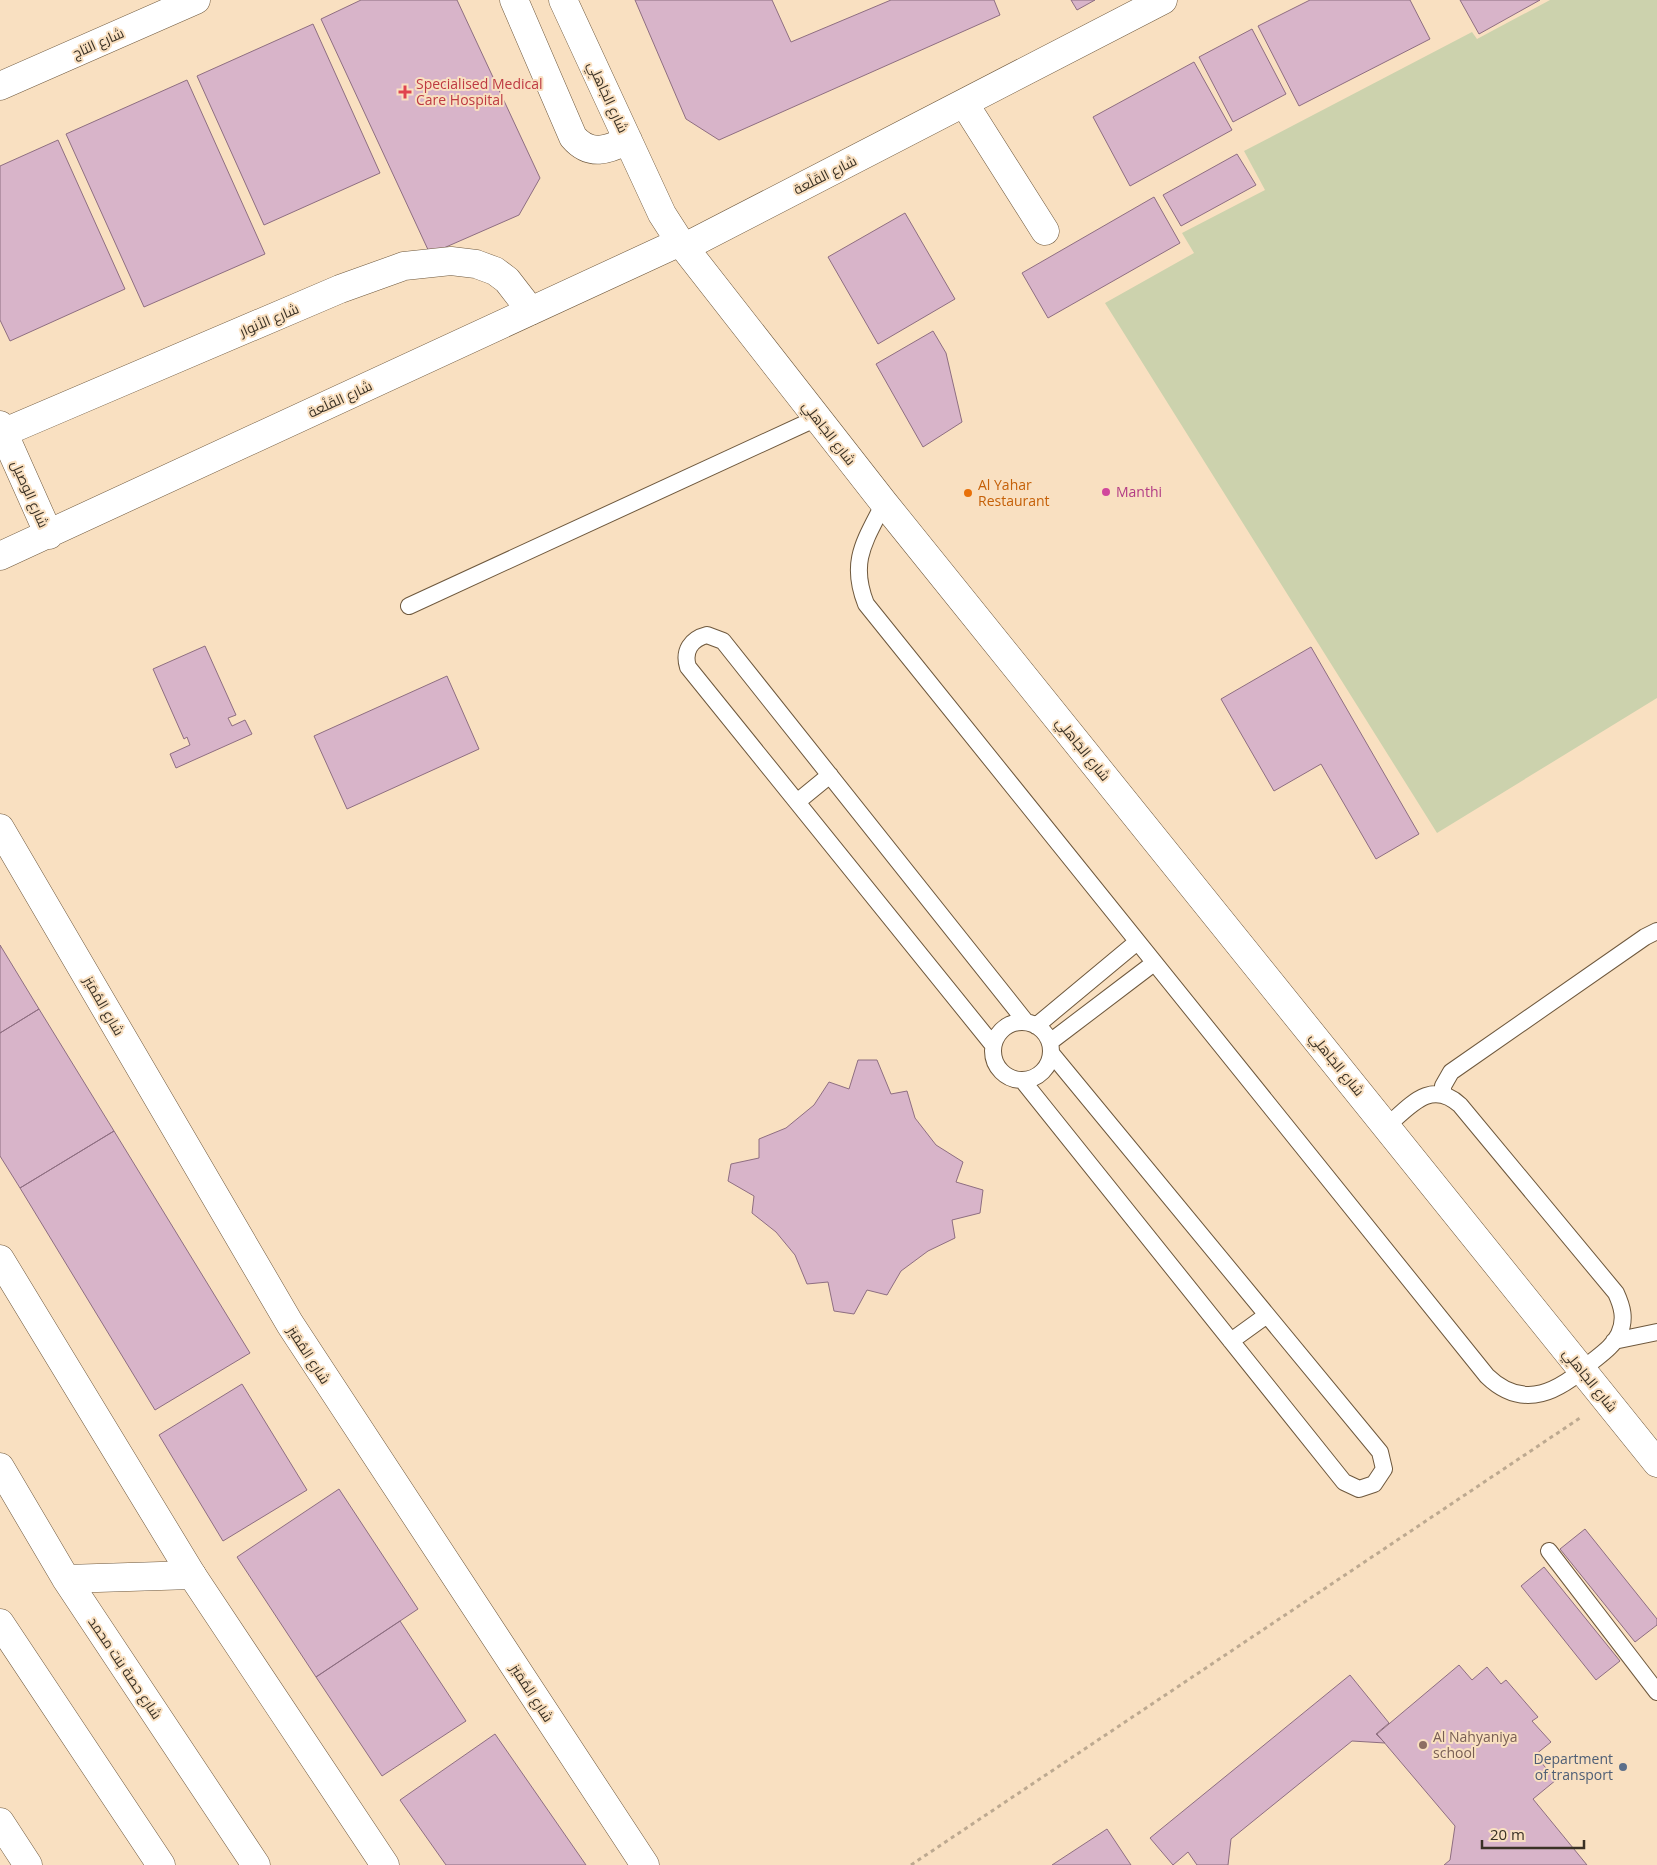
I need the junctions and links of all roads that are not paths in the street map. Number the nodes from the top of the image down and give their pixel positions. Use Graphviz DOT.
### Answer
graph roads {
  1 [pos="196,0"];
  2 [pos="514,0"];
  3 [pos="563,0"];
  4 [pos="1163,0"];
  5 [pos="0,86"];
  6 [pos="964,103"];
  7 [pos="628,140"];
  8 [pos="1044,231"];
  9 [pos="683,245"];
  10 [pos="531,311"];
  11 [pos="818,418"];
  12 [pos="1,430"];
  13 [pos="884,503"];
  14 [pos="48,534"];
  15 [pos="0,556"];
  16 [pos="409,606"];
  17 [pos="830,775"];
  18 [pos="797,802"];
  19 [pos="0,828"];
  20 [pos="1657,931"];
  21 [pos="1137,942"];
  22 [pos="1154,963"];
  23 [pos="1031,1024"];
  24 [pos="993,1045"];
  25 [pos="1050,1047"];
  26 [pos="1023,1081"];
  27 [pos="1443,1094"];
  28 [pos="1386,1126"];
  29 [pos="0,1259"];
  30 [pos="1267,1315"];
  31 [pos="1657,1332"];
  32 [pos="1231,1341"];
  33 [pos="1614,1342"];
  34 [pos="1583,1371"];
  35 [pos="1657,1463"];
  36 [pos="0,1467"];
  37 [pos="11,1496"];
  38 [pos="1548,1551"];
  39 [pos="192,1575"];
  40 [pos="66,1579"];
  41 [pos="0,1623"];
  42 [pos="1657,1692"];
  43 [pos="0,1822"];
  44 [pos="28,1865"];
  45 [pos="161,1865"];
  46 [pos="256,1865"];
  47 [pos="385,1865"];
  48 [pos="645,1865"];
  1 -- 5 [label="street, شارع التاج"];
  2 -- 7 [label="street"];
  3 -- 7 [label="street, شارع الجَاهلِي"];
  4 -- 6 [label="street, شارع القَلْعة"];
  6 -- 8 [label="street"];
  6 -- 9 [label="street, شارع القَلْعة"];
  7 -- 9 [label="street, شارع الجَاهلِي"];
  9 -- 10 [label="street, شارع القَلْعة"];
  9 -- 11 [label="street, شارع الجَاهلِي"];
  10 -- 12 [label="street, شارع الأنوار"];
  10 -- 14 [label="street, شارع القَلْعة"];
  11 -- 13 [label="street, شارع الجَاهلِي"];
  11 -- 16 [label="lane"];
  12 -- 14 [label="street, شارع الوصيل"];
  13 -- 21 [label="lane"];
  13 -- 28 [label="street, شارع الجَاهلِي"];
  14 -- 15 [label="street, شارع القَلْعة"];
  17 -- 18 [label="lane"];
  17 -- 18 [label="lane"];
  17 -- 23 [label="lane"];
  18 -- 24 [label="lane"];
  19 -- 48 [label="street, شارع المُمَيَز"];
  20 -- 27 [label="lane"];
  21 -- 22 [label="lane"];
  21 -- 23 [label="lane"];
  22 -- 25 [label="lane"];
  22 -- 34 [label="lane"];
  23 -- 24 [label="lane"];
  23 -- 25 [label="lane"];
  24 -- 26 [label="lane"];
  25 -- 26 [label="lane"];
  25 -- 30 [label="lane"];
  26 -- 32 [label="lane"];
  27 -- 28 [label="lane"];
  27 -- 33 [label="lane"];
  28 -- 34 [label="street, شارع الجَاهلِي"];
  29 -- 39 [label="street"];
  30 -- 32 [label="lane"];
  30 -- 32 [label="lane"];
  31 -- 33 [label="lane"];
  33 -- 34 [label="lane"];
  34 -- 35 [label="street, شارع الجَاهلِي"];
  36 -- 37 [label="street, شارع حصة بنت محمد"];
  37 -- 40 [label="street, شارع حصة بنت محمد"];
  38 -- 42 [label="lane"];
  39 -- 40 [label="street"];
  39 -- 47 [label="street"];
  40 -- 46 [label="street, شارع حصة بنت محمد"];
  41 -- 45 [label="street"];
  43 -- 44 [label="street"];
}
